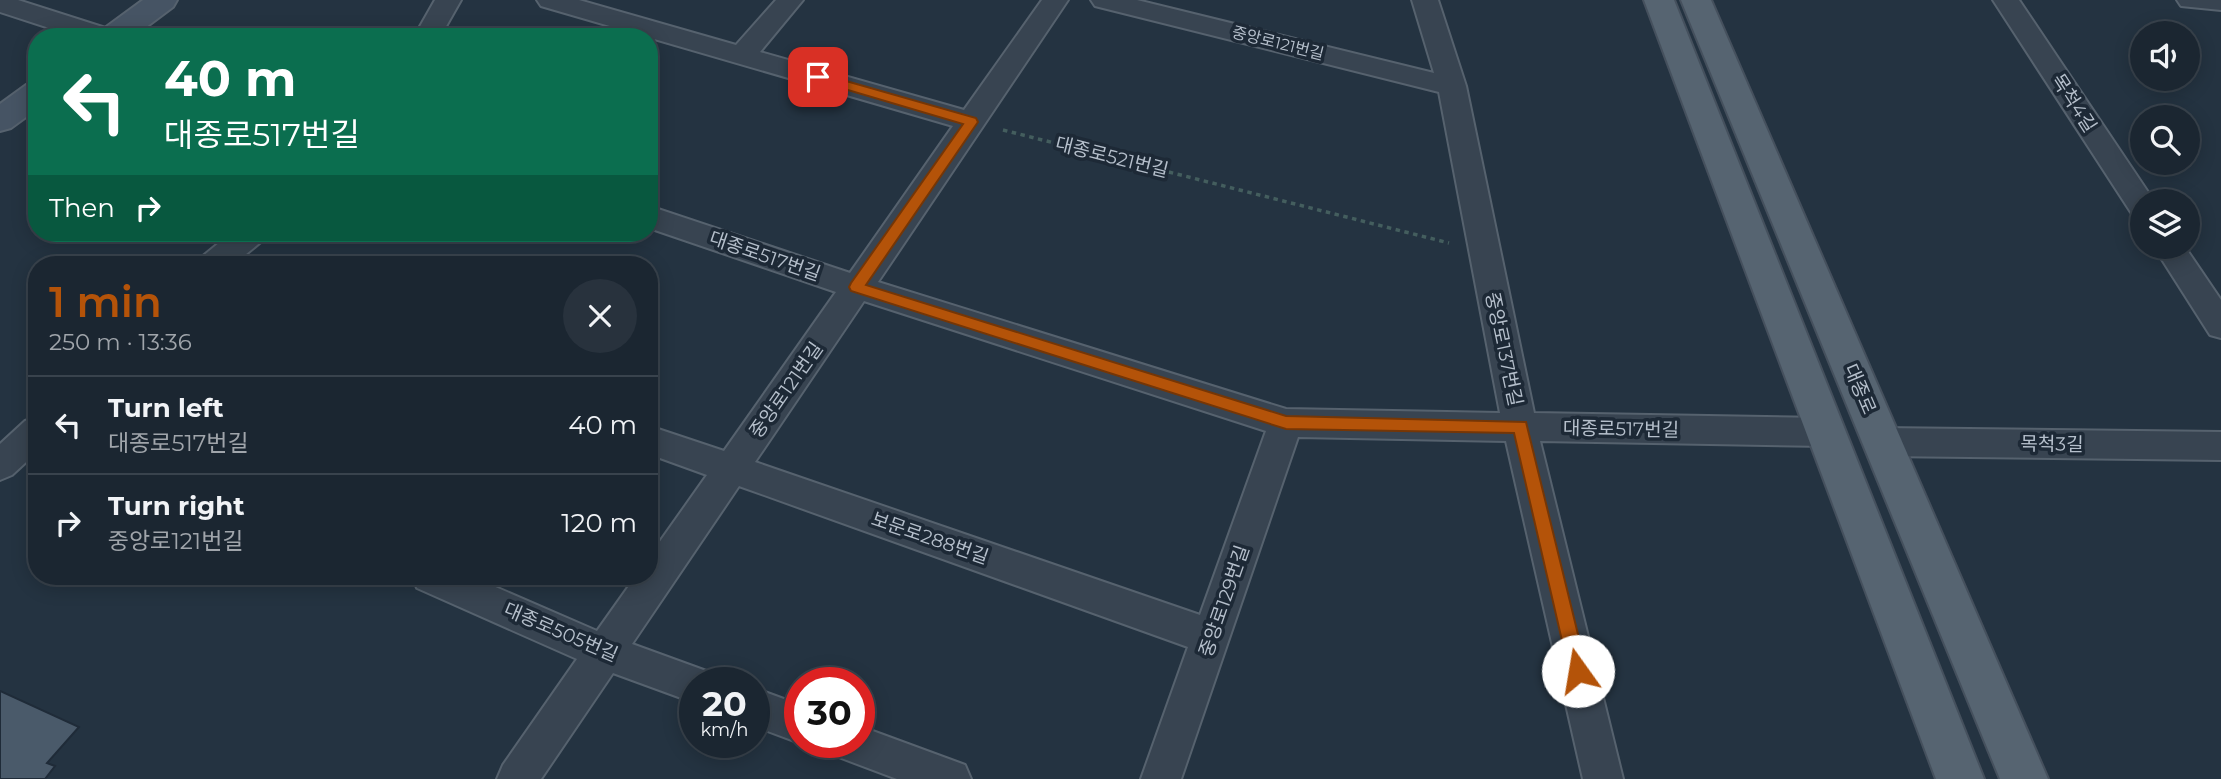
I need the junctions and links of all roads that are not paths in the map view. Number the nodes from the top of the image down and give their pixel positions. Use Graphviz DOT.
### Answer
graph roads {
  1 [pos="162,0"];
  2 [pos="448,0"];
  3 [pos="550,0"];
  4 [pos="790,0"];
  5 [pos="1055,0"];
  6 [pos="1104,0"];
  7 [pos="1425,0"];
  8 [pos="1659,0"];
  9 [pos="1696,0"];
  10 [pos="2006,0"];
  11 [pos="2190,0"];
  12 [pos="2221,2"];
  13 [pos="0,3"];
  14 [pos="78,28"];
  15 [pos="125,28"];
  16 [pos="432,28"];
  17 [pos="648,28"];
  18 [pos="658,31"];
  19 [pos="742,55"];
  20 [pos="1452,86"];
  21 [pos="28,100"];
  22 [pos="0,120"];
  23 [pos="971,122"];
  24 [pos="2131,189"];
  25 [pos="658,220"];
  26 [pos="240,242"];
  27 [pos="224,256"];
  28 [pos="2177,259"];
  29 [pos="857,287"];
  30 [pos="2221,326"];
  31 [pos="1286,422"];
  32 [pos="1521,427"];
  33 [pos="1826,432"];
  34 [pos="28,439"];
  35 [pos="1882,442"];
  36 [pos="658,443"];
  37 [pos="2221,446"];
  38 [pos="0,465"];
  39 [pos="731,468"];
  40 [pos="658,574"];
  41 [pos="451,585"];
  42 [pos="650,585"];
  43 [pos="1211,637"];
  44 [pos="604,652"];
  45 [pos="679,679"];
  46 [pos="875,751"];
  47 [pos="517,779"];
  48 [pos="951,779"];
  49 [pos="1161,779"];
  50 [pos="1603,779"];
  51 [pos="1960,779"];
  52 [pos="2024,779"];
  1 -- 15 [label="main road"];
  2 -- 16 [label="street"];
  3 -- 17 [label="street"];
  4 -- 19 [label="street"];
  5 -- 23 [label="street, 중앙로121번길"];
  6 -- 20 [label="street, 중앙로121번길"];
  7 -- 20 [label="street, 중앙로137번길"];
  8 -- 33 [label="main road"];
  9 -- 35 [label="main road, 대종로"];
  10 -- 24 [label="street, 목척4길"];
  11 -- 12 [label="street"];
  13 -- 14 [label="street"];
  18 -- 19 [label="street"];
  19 -- 23 [label="street"];
  20 -- 32 [label="street, 중앙로137번길"];
  21 -- 22 [label="main road"];
  23 -- 29 [label="street, 중앙로121번길"];
  25 -- 29 [label="street, 대종로517번길"];
  26 -- 27 [label="street"];
  28 -- 30 [label="street"];
  29 -- 31 [label="street, 대종로517번길"];
  29 -- 39 [label="street, 중앙로121번길"];
  31 -- 32 [label="street, 대종로517번길"];
  31 -- 43 [label="street, 중앙로129번길"];
  32 -- 33 [label="street, 대종로517번길"];
  32 -- 50 [label="street, 중앙로137번길"];
  33 -- 51 [label="main road"];
  34 -- 38 [label="street"];
  35 -- 37 [label="street, 목척3길"];
  35 -- 52 [label="main road, 대종로"];
  36 -- 39 [label="street, 보문로288번길"];
  39 -- 40 [label="street, 중앙로121번길"];
  39 -- 43 [label="street, 보문로288번길"];
  41 -- 44 [label="street, 대종로505번길"];
  42 -- 44 [label="street, 중앙로121번길"];
  43 -- 49 [label="street, 중앙로129번길"];
  44 -- 45 [label="street, 대종로505번길"];
  44 -- 47 [label="street, 중앙로121번길"];
  46 -- 48 [label="street"];
}
